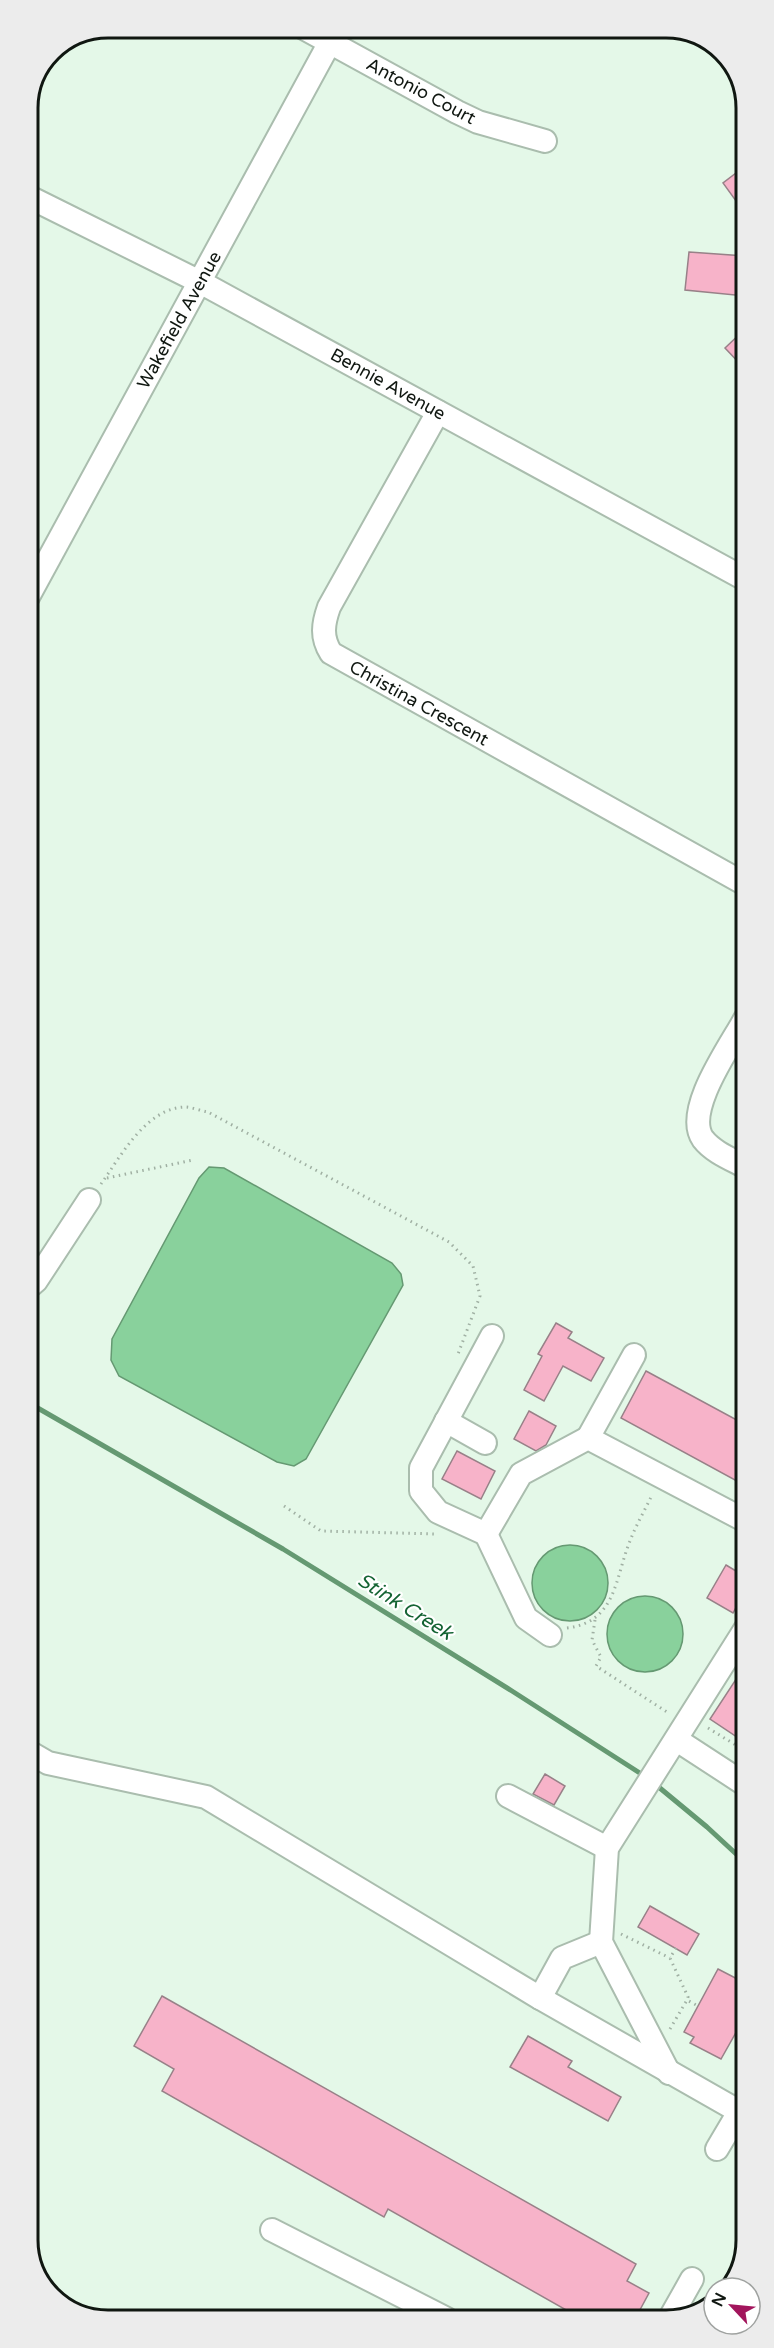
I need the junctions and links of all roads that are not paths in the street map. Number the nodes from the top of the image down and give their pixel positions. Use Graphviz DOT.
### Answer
graph roads {
  1 [pos="321,37"];
  2 [pos="330,42"];
  3 [pos="545,141"];
  4 [pos="37,201"];
  5 [pos="200,282"];
  6 [pos="438,412"];
  7 [pos="736,574"];
  8 [pos="37,581"];
  9 [pos="736,879"];
  10 [pos="736,1037"];
  11 [pos="736,1162"];
  12 [pos="89,1200"];
  13 [pos="37,1279"];
  14 [pos="492,1336"];
  15 [pos="634,1355"];
  16 [pos="446,1421"];
  17 [pos="588,1438"];
  18 [pos="484,1443"];
  19 [pos="736,1516"];
  20 [pos="486,1534"];
  21 [pos="546,1633"];
  22 [pos="736,1644"];
  23 [pos="685,1727"];
  24 [pos="37,1756"];
  25 [pos="736,1775"];
  26 [pos="508,1796"];
  27 [pos="606,1848"];
  28 [pos="601,1933"];
  29 [pos="540,1998"];
  30 [pos="670,2073"];
  31 [pos="736,2105"];
  32 [pos="736,2122"];
  33 [pos="717,2149"];
  34 [pos="272,2230"];
  35 [pos="692,2279"];
  36 [pos="429,2310"];
  37 [pos="675,2310"];
  1 -- 2 [label="street, Antonio Court"];
  2 -- 3 [label="street, Antonio Court"];
  2 -- 5 [label="street, Wakefield Avenue"];
  4 -- 5 [label="street, Bennie Avenue"];
  5 -- 6 [label="street, Bennie Avenue"];
  5 -- 8 [label="street, Wakefield Avenue"];
  6 -- 7 [label="street, Bennie Avenue"];
  6 -- 9 [label="street, Christina Crescent"];
  10 -- 11 [label="street"];
  12 -- 13 [label="street"];
  14 -- 16 [label="street"];
  15 -- 17 [label="street"];
  16 -- 18 [label="street"];
  16 -- 20 [label="street"];
  17 -- 19 [label="street"];
  17 -- 20 [label="street"];
  20 -- 21 [label="street"];
  22 -- 23 [label="street"];
  23 -- 25 [label="street"];
  23 -- 27 [label="street"];
  24 -- 29 [label="street"];
  26 -- 27 [label="street"];
  27 -- 28 [label="street"];
  28 -- 29 [label="street"];
  28 -- 30 [label="street"];
  29 -- 30 [label="street"];
  30 -- 31 [label="street"];
  32 -- 33 [label="street"];
  34 -- 36 [label="street"];
  35 -- 37 [label="street"];
}
